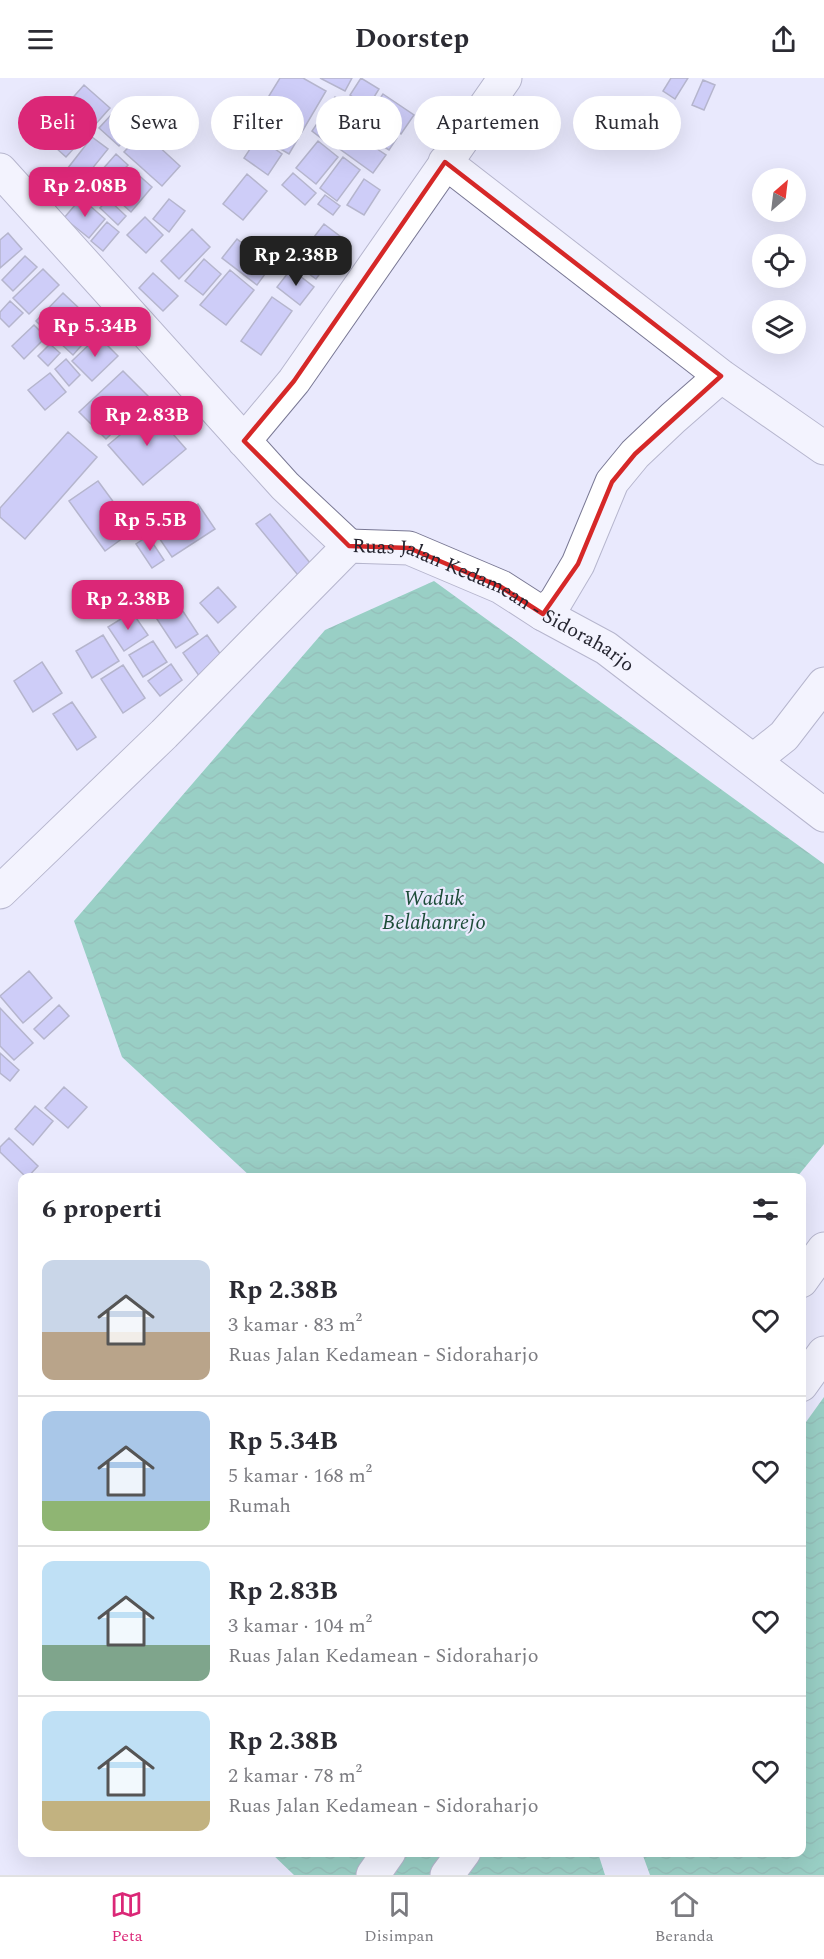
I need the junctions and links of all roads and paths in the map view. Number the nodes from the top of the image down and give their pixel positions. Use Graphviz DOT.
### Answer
graph roads {
  1 [pos="505,78"];
  2 [pos="445,162"];
  3 [pos="0,170"];
  4 [pos="721,376"];
  5 [pos="244,441"];
  6 [pos="824,448"];
  7 [pos="349,546"];
  8 [pos="543,614"];
  9 [pos="824,684"];
  10 [pos="754,760"];
  11 [pos="824,815"];
  12 [pos="0,892"];
  13 [pos="824,1249"];
  14 [pos="806,1274"];
  15 [pos="824,1353"];
  16 [pos="806,1378"];
  17 [pos="386,1857"];
  18 [pos="460,1857"];
  19 [pos="373,1875"];
  20 [pos="447,1875"];
  1 -- 2 [label="main road"];
  2 -- 4 [label="main road"];
  2 -- 5 [label="main road"];
  3 -- 5 [label="main road"];
  4 -- 6 [label="main road"];
  4 -- 8 [label="main road"];
  5 -- 7 [label="main road"];
  7 -- 8 [label="main road, Ruas Jalan Kedamean - Sidoraharjo"];
  7 -- 12 [label="main road, Ruas Jalan Kedamean - Sidoraharjo"];
  8 -- 10 [label="main road, Ruas Jalan Kedamean - Sidoraharjo"];
  9 -- 10 [label="main road"];
  10 -- 11 [label="main road, Ruas Jalan Kedamean - Sidoraharjo"];
  13 -- 14 [label="main road"];
  15 -- 16 [label="main road"];
  17 -- 19 [label="main road"];
  18 -- 20 [label="main road"];
}
